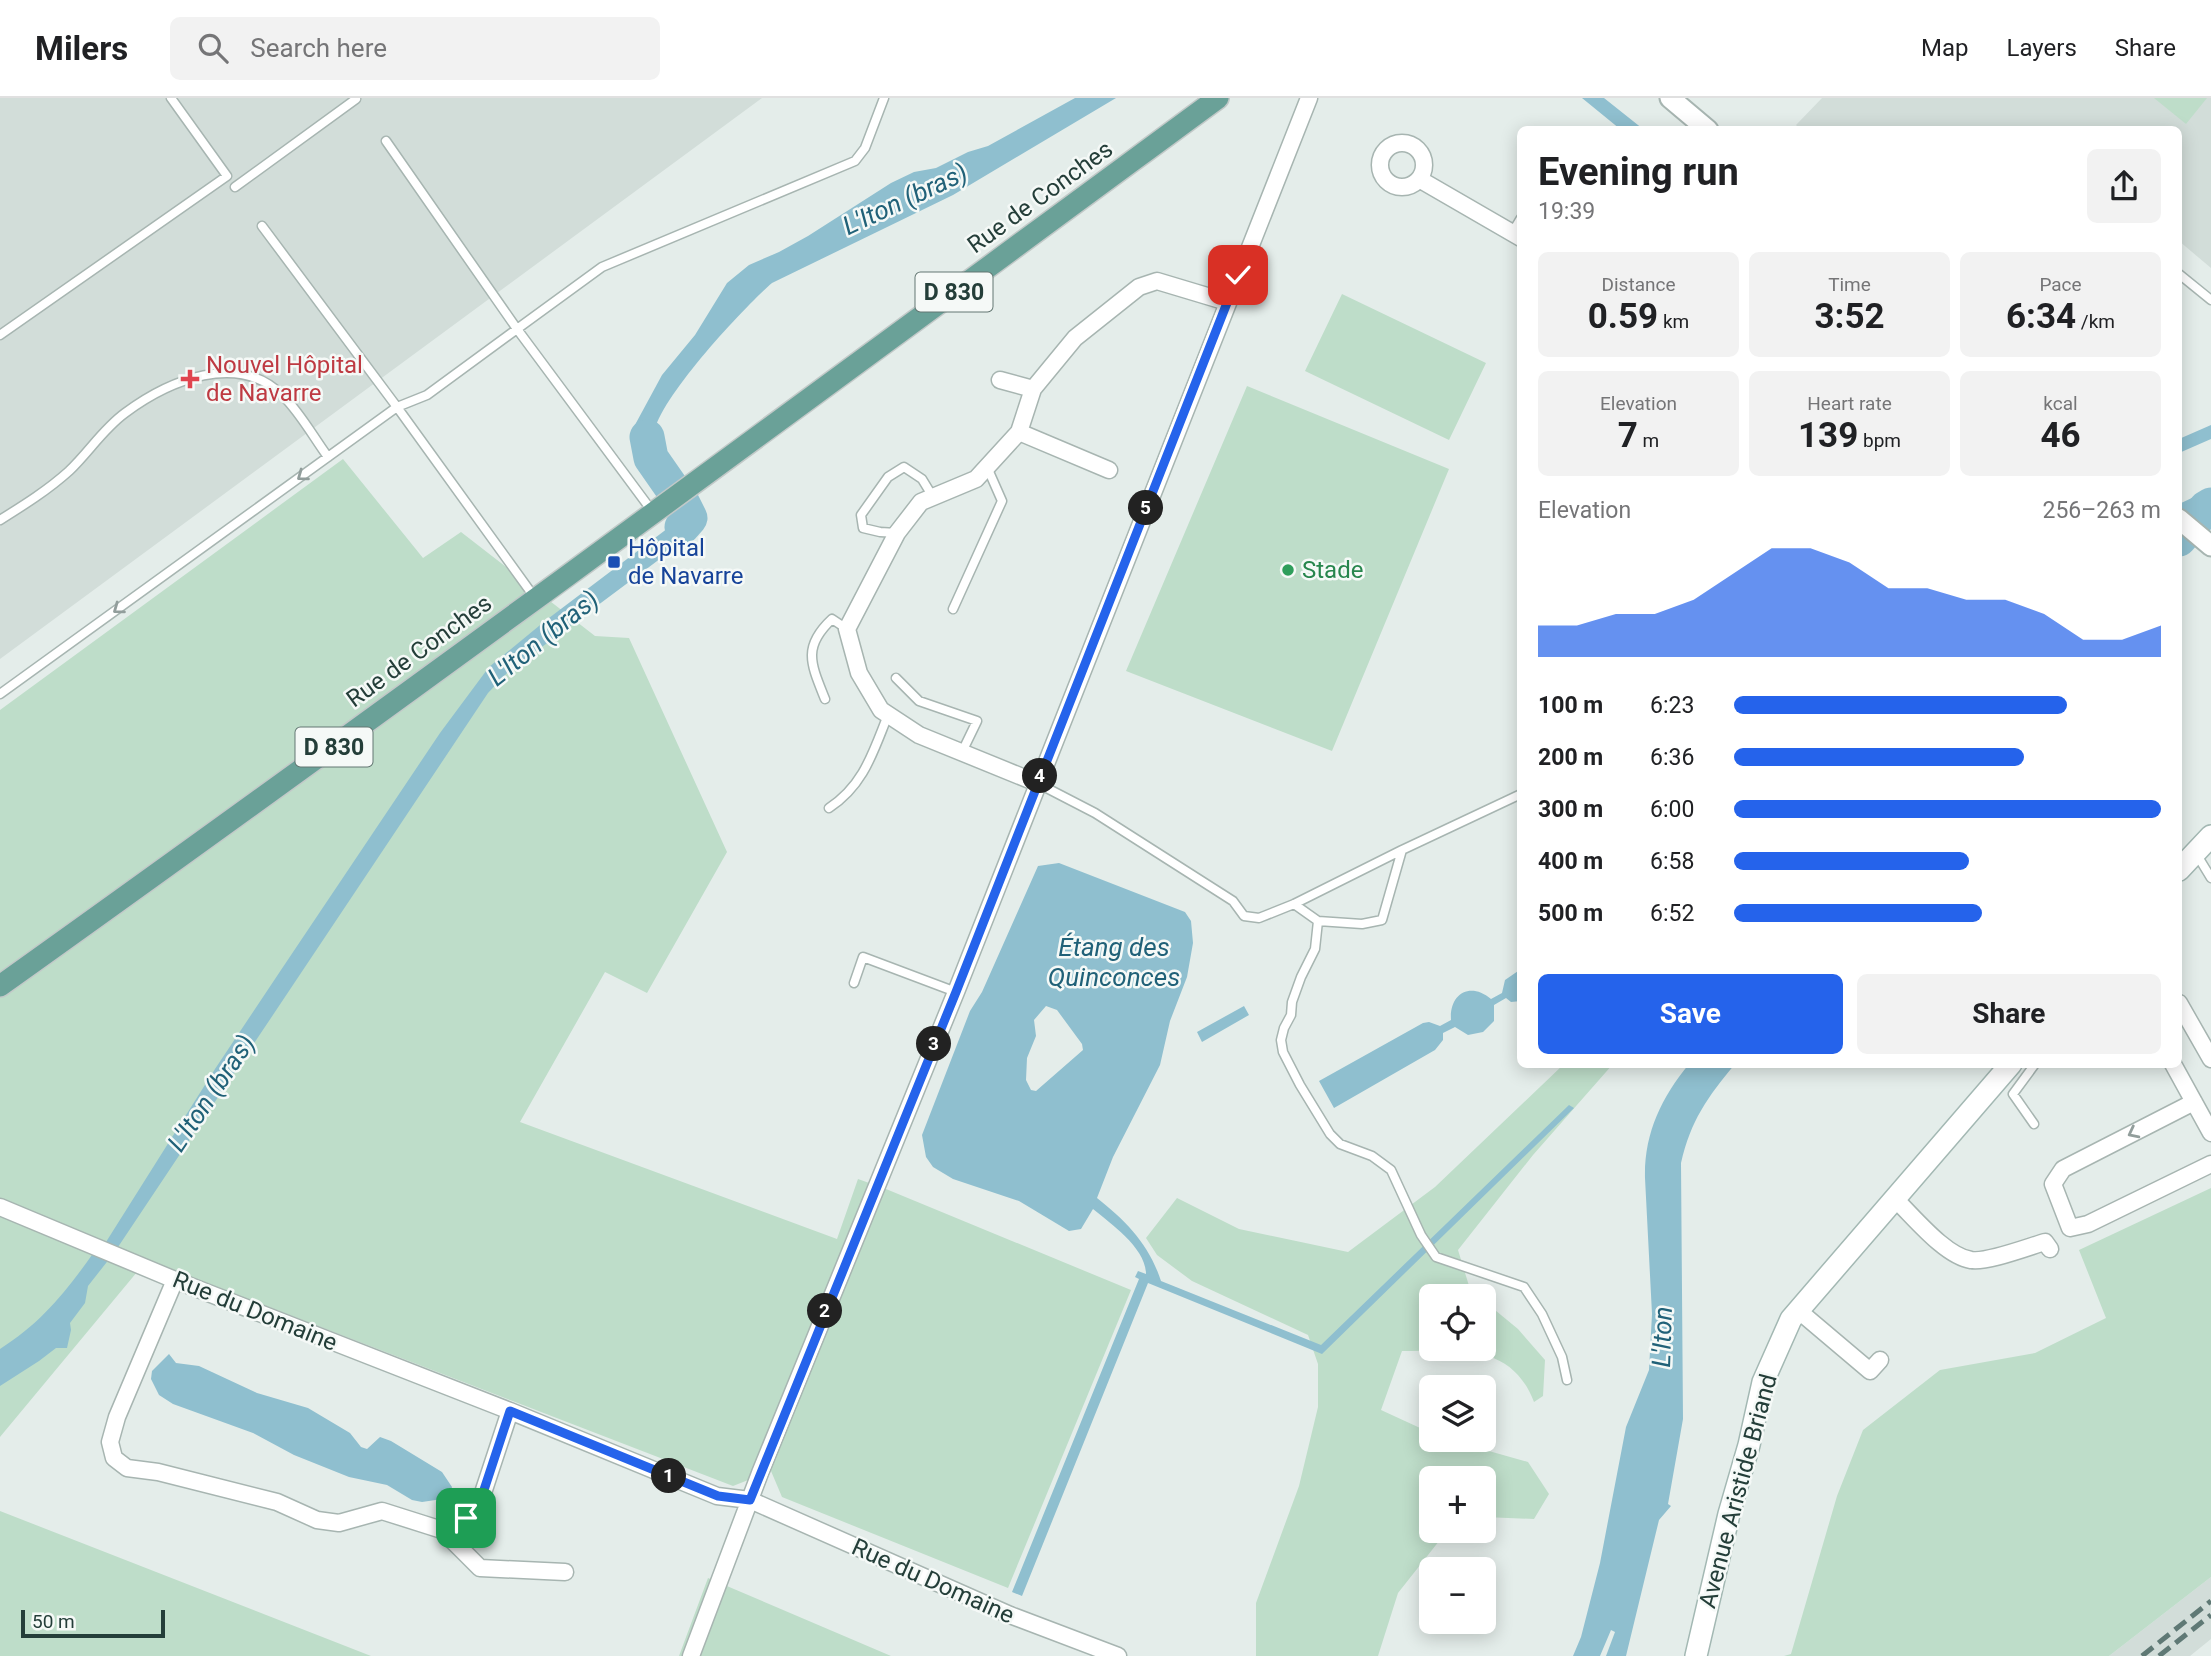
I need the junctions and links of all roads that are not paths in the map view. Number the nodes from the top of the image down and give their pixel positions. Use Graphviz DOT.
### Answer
graph roads {
  1 [pos="171,98"];
  2 [pos="884,98"];
  3 [pos="1218,98"];
  4 [pos="1309,98"];
  5 [pos="1671,98"];
  6 [pos="356,99"];
  7 [pos="1703,126"];
  8 [pos="386,141"];
  9 [pos="1419,179"];
  10 [pos="235,187"];
  11 [pos="262,226"];
  12 [pos="1516,236"];
  13 [pos="2182,276"];
  14 [pos="2211,300"];
  15 [pos="1227,302"];
  16 [pos="517,329"];
  17 [pos="0,335"];
  18 [pos="1000,380"];
  19 [pos="1032,389"];
  20 [pos="397,407"];
  21 [pos="1019,432"];
  22 [pos="328,457"];
  23 [pos="987,467"];
  24 [pos="1109,470"];
  25 [pos="933,497"];
  26 [pos="659,509"];
  27 [pos="0,520"];
  28 [pos="2182,522"];
  29 [pos="897,533"];
  30 [pos="2205,541"];
  31 [pos="536,598"];
  32 [pos="953,609"];
  33 [pos="848,629"];
  34 [pos="896,678"];
  35 [pos="0,694"];
  36 [pos="825,699"];
  37 [pos="888,715"];
  38 [pos="962,752"];
  39 [pos="1037,783"];
  40 [pos="1517,796"];
  41 [pos="829,808"];
  42 [pos="2211,836"];
  43 [pos="1402,850"];
  44 [pos="2195,852"];
  45 [pos="2182,867"];
  46 [pos="2211,878"];
  47 [pos="1294,904"];
  48 [pos="1318,921"];
  49 [pos="854,983"];
  50 [pos="0,986"];
  51 [pos="956,992"];
  52 [pos="2182,1008"];
  53 [pos="2211,1059"];
  54 [pos="2008,1068"];
  55 [pos="2032,1068"];
  56 [pos="2175,1068"];
  57 [pos="2194,1102"];
  58 [pos="2034,1124"];
  59 [pos="2211,1133"];
  60 [pos="2211,1164"];
  61 [pos="1895,1199"];
  62 [pos="0,1207"];
  63 [pos="2050,1249"];
  64 [pos="175,1280"];
  65 [pos="1799,1311"];
  66 [pos="1880,1360"];
  67 [pos="1567,1380"];
  68 [pos="510,1411"];
  69 [pos="750,1500"];
  70 [pos="442,1530"];
  71 [pos="565,1572"];
  72 [pos="691,1656"];
  73 [pos="1118,1656"];
  74 [pos="1696,1656"];
  1 -- 17 [label="lane"];
  2 -- 16 [label="lane"];
  3 -- 26 [label="main road, Rue de Conches / D 830"];
  4 -- 15 [label="street"];
  5 -- 7 [label="street"];
  6 -- 10 [label="lane"];
  8 -- 16 [label="lane"];
  9 -- 12 [label="street"];
  11 -- 20 [label="lane"];
  13 -- 14 [label="lane"];
  15 -- 19 [label="street"];
  15 -- 39 [label="street"];
  16 -- 20 [label="lane"];
  16 -- 26 [label="lane"];
  18 -- 19 [label="street"];
  19 -- 21 [label="street"];
  20 -- 22 [label="lane"];
  20 -- 31 [label="lane"];
  21 -- 23 [label="street"];
  21 -- 24 [label="street"];
  22 -- 27 [label="lane"];
  22 -- 35 [label="lane, one-way"];
  23 -- 25 [label="street"];
  23 -- 32 [label="lane"];
  25 -- 29 [label="street"];
  25 -- 29 [label="lane"];
  26 -- 31 [label="main road, Rue de Conches / D 830"];
  28 -- 30 [label="street"];
  29 -- 33 [label="street"];
  31 -- 50 [label="main road, Rue de Conches / D 830"];
  33 -- 36 [label="lane"];
  33 -- 37 [label="street"];
  34 -- 38 [label="lane"];
  37 -- 38 [label="street"];
  37 -- 41 [label="lane"];
  38 -- 39 [label="street"];
  39 -- 47 [label="lane"];
  39 -- 51 [label="street"];
  40 -- 43 [label="lane"];
  42 -- 44 [label="main road"];
  43 -- 47 [label="lane"];
  43 -- 48 [label="lane"];
  44 -- 45 [label="main road"];
  44 -- 46 [label="lane"];
  47 -- 48 [label="lane"];
  48 -- 67 [label="lane"];
  49 -- 51 [label="lane"];
  51 -- 69 [label="street"];
  52 -- 53 [label="street"];
  54 -- 61 [label="main road, Avenue Aristide Briand"];
  55 -- 58 [label="lane"];
  56 -- 57 [label="street"];
  57 -- 59 [label="street"];
  57 -- 60 [label="street, one-way"];
  61 -- 63 [label="street"];
  61 -- 65 [label="main road, Avenue Aristide Briand"];
  62 -- 64 [label="street, Rue du Domaine"];
  64 -- 68 [label="street, Rue du Domaine"];
  64 -- 70 [label="street"];
  65 -- 66 [label="street"];
  65 -- 74 [label="main road, Avenue Aristide Briand"];
  68 -- 69 [label="street, Rue du Domaine"];
  68 -- 70 [label="street"];
  69 -- 72 [label="street"];
  69 -- 73 [label="street, Rue du Domaine"];
  70 -- 71 [label="street"];
}
